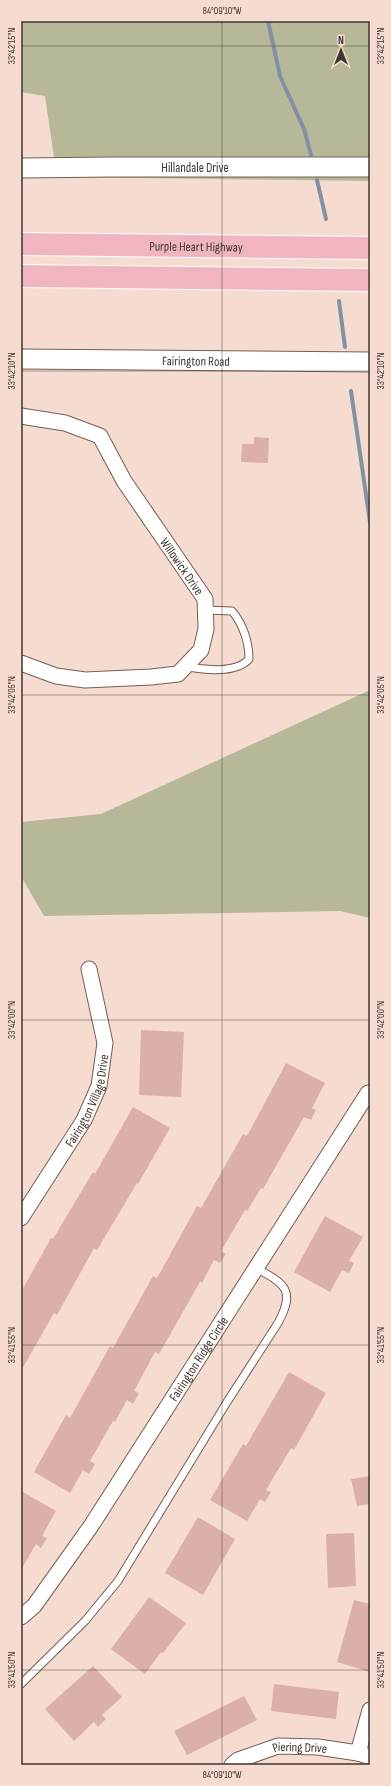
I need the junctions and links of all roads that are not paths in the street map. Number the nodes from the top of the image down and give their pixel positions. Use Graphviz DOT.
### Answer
graph roads {
  1 [pos="370,167"];
  2 [pos="21,168"];
  3 [pos="21,244"];
  4 [pos="370,248"];
  5 [pos="21,276"];
  6 [pos="370,280"];
  7 [pos="21,359"];
  8 [pos="370,362"];
  9 [pos="21,416"];
  10 [pos="205,610"];
  11 [pos="21,663"];
  12 [pos="185,666"];
  13 [pos="89,970"];
  14 [pos="368,1093"];
  15 [pos="21,1218"];
  16 [pos="256,1268"];
  17 [pos="21,1618"];
  18 [pos="21,1684"];
  19 [pos="370,1710"];
  20 [pos="364,1755"];
  21 [pos="232,1765"];
  1 -- 2 [label="street, Hillandale Drive"];
  3 -- 4 [label="highway, Purple Heart Highway"];
  5 -- 6 [label="highway"];
  7 -- 8 [label="street, Fairington Road"];
  9 -- 10 [label="street, Willowick Drive"];
  10 -- 12 [label="street, Willowick Drive"];
  10 -- 12 [label="lane"];
  11 -- 12 [label="street, Willowick Drive"];
  13 -- 15 [label="street, Fairington Village Drive"];
  14 -- 16 [label="street, Fairington Ridge Circle"];
  16 -- 17 [label="street, Fairington Ridge Circle"];
  16 -- 18 [label="lane"];
  19 -- 20 [label="street"];
  20 -- 21 [label="street, Piering Drive"];
}
